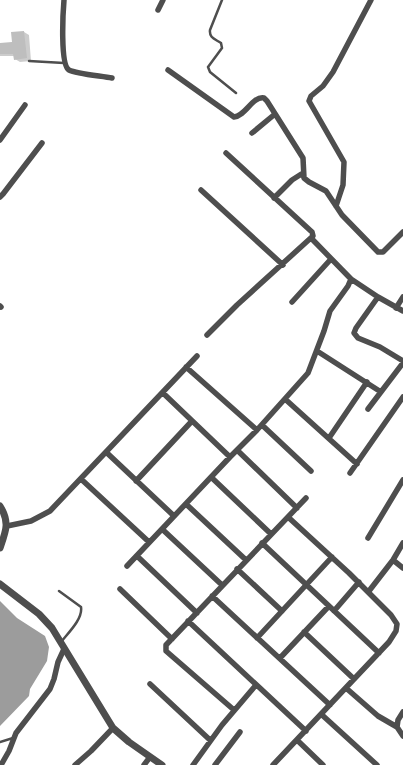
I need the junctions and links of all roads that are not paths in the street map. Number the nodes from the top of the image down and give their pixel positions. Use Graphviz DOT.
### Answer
graph roads {
  1 [pos="64,0"];
  2 [pos="163,0"];
  3 [pos="222,0"];
  4 [pos="371,0"];
  5 [pos="158,10"];
  6 [pos="29,61"];
  7 [pos="64,63"];
  8 [pos="168,70"];
  9 [pos="112,78"];
  10 [pos="236,93"];
  11 [pos="25,105"];
  12 [pos="275,114"];
  13 [pos="252,133"];
  14 [pos="0,140"];
  15 [pos="42,143"];
  16 [pos="226,153"];
  17 [pos="303,173"];
  18 [pos="201,190"];
  19 [pos="0,197"];
  20 [pos="274,198"];
  21 [pos="336,206"];
  22 [pos="403,232"];
  23 [pos="312,239"];
  24 [pos="331,259"];
  25 [pos="283,265"];
  26 [pos="351,279"];
  27 [pos="378,297"];
  28 [pos="403,297"];
  29 [pos="292,302"];
  30 [pos="396,308"];
  31 [pos="403,311"];
  32 [pos="207,335"];
  33 [pos="317,351"];
  34 [pos="197,356"];
  35 [pos="403,362"];
  36 [pos="186,367"];
  37 [pos="367,382"];
  38 [pos="381,392"];
  39 [pos="163,393"];
  40 [pos="403,397"];
  41 [pos="285,399"];
  42 [pos="368,409"];
  43 [pos="192,421"];
  44 [pos="262,425"];
  45 [pos="257,430"];
  46 [pos="329,438"];
  47 [pos="237,450"];
  48 [pos="106,452"];
  49 [pos="230,457"];
  50 [pos="357,464"];
  51 [pos="311,471"];
  52 [pos="350,473"];
  53 [pos="211,476"];
  54 [pos="81,479"];
  55 [pos="403,480"];
  56 [pos="136,481"];
  57 [pos="306,498"];
  58 [pos="186,504"];
  59 [pos="0,506"];
  60 [pos="297,508"];
  61 [pos="174,516"];
  62 [pos="288,517"];
  63 [pos="7,526"];
  64 [pos="162,528"];
  65 [pos="271,534"];
  66 [pos="368,538"];
  67 [pos="149,542"];
  68 [pos="262,543"];
  69 [pos="403,543"];
  70 [pos="0,548"];
  71 [pos="137,556"];
  72 [pos="332,557"];
  73 [pos="246,560"];
  74 [pos="392,560"];
  75 [pos="127,566"];
  76 [pos="403,568"];
  77 [pos="237,569"];
  78 [pos="359,582"];
  79 [pos="0,584"];
  80 [pos="222,585"];
  81 [pos="307,585"];
  82 [pos="120,589"];
  83 [pos="59,590"];
  84 [pos="369,591"];
  85 [pos="212,596"];
  86 [pos="329,606"];
  87 [pos="334,610"];
  88 [pos="282,611"];
  89 [pos="197,613"];
  90 [pos="188,622"];
  91 [pos="304,632"];
  92 [pos="257,638"];
  93 [pos="172,639"];
  94 [pos="62,646"];
  95 [pos="379,653"];
  96 [pos="280,658"];
  97 [pos="354,679"];
  98 [pos="150,684"];
  99 [pos="256,685"];
  100 [pos="346,688"];
  101 [pos="330,705"];
  102 [pos="234,710"];
  103 [pos="403,712"];
  104 [pos="321,714"];
  105 [pos="397,727"];
  106 [pos="113,728"];
  107 [pos="306,731"];
  108 [pos="240,732"];
  109 [pos="403,736"];
  110 [pos="13,738"];
  111 [pos="210,740"];
  112 [pos="297,740"];
  113 [pos="0,742"];
  114 [pos="150,757"];
  115 [pos="1,765"];
  116 [pos="75,765"];
  117 [pos="144,765"];
  118 [pos="162,765"];
  119 [pos="193,765"];
  120 [pos="215,765"];
  121 [pos="273,765"];
  122 [pos="323,765"];
  123 [pos="377,765"];
  1 -- 7 [label="street"];
  2 -- 5 [label="street"];
  3 -- 10 [label="lane"];
  4 -- 21 [label="street"];
  6 -- 7 [label="lane"];
  7 -- 9 [label="street"];
  8 -- 12 [label="street"];
  11 -- 14 [label="street"];
  12 -- 13 [label="street"];
  12 -- 17 [label="street"];
  15 -- 19 [label="street"];
  16 -- 20 [label="street"];
  17 -- 20 [label="street"];
  17 -- 21 [label="street"];
  18 -- 25 [label="street"];
  20 -- 23 [label="street"];
  21 -- 22 [label="street"];
  23 -- 24 [label="street"];
  23 -- 25 [label="street"];
  24 -- 26 [label="street"];
  24 -- 29 [label="street"];
  25 -- 32 [label="street"];
  26 -- 27 [label="street"];
  26 -- 33 [label="street"];
  27 -- 30 [label="street"];
  27 -- 35 [label="street"];
  28 -- 30 [label="street"];
  30 -- 31 [label="street"];
  33 -- 37 [label="street"];
  33 -- 41 [label="street"];
  34 -- 36 [label="street"];
  35 -- 38 [label="street"];
  36 -- 39 [label="street"];
  36 -- 45 [label="street"];
  37 -- 38 [label="street"];
  37 -- 46 [label="street"];
  38 -- 42 [label="street"];
  39 -- 43 [label="street"];
  39 -- 48 [label="street"];
  40 -- 50 [label="street"];
  41 -- 44 [label="street"];
  41 -- 46 [label="street"];
  43 -- 49 [label="street"];
  43 -- 56 [label="street"];
  44 -- 45 [label="street"];
  44 -- 51 [label="street"];
  45 -- 47 [label="street"];
  46 -- 50 [label="street"];
  47 -- 49 [label="street"];
  47 -- 60 [label="street"];
  48 -- 54 [label="street"];
  48 -- 56 [label="street"];
  49 -- 53 [label="street"];
  50 -- 52 [label="street"];
  53 -- 58 [label="street"];
  53 -- 65 [label="street"];
  54 -- 63 [label="street"];
  54 -- 67 [label="street"];
  55 -- 66 [label="street"];
  56 -- 61 [label="street"];
  57 -- 60 [label="street"];
  58 -- 61 [label="street"];
  58 -- 73 [label="street"];
  59 -- 63 [label="street"];
  60 -- 62 [label="street"];
  61 -- 64 [label="street"];
  62 -- 65 [label="street"];
  62 -- 72 [label="street"];
  63 -- 70 [label="street"];
  64 -- 67 [label="street"];
  64 -- 80 [label="street"];
  65 -- 68 [label="street"];
  67 -- 71 [label="street"];
  68 -- 73 [label="street"];
  68 -- 81 [label="street"];
  69 -- 74 [label="street"];
  71 -- 75 [label="street"];
  71 -- 89 [label="street"];
  72 -- 78 [label="street"];
  72 -- 81 [label="street"];
  73 -- 77 [label="street"];
  74 -- 76 [label="street"];
  74 -- 84 [label="street"];
  77 -- 80 [label="street"];
  77 -- 88 [label="street"];
  78 -- 84 [label="street"];
  78 -- 87 [label="street"];
  79 -- 94 [label="street"];
  80 -- 85 [label="street"];
  81 -- 86 [label="street"];
  81 -- 88 [label="street"];
  82 -- 93 [label="street"];
  83 -- 94 [label="lane"];
  84 -- 95 [label="street"];
  85 -- 89 [label="street"];
  85 -- 92 [label="street"];
  86 -- 87 [label="street"];
  86 -- 91 [label="street"];
  87 -- 95 [label="street"];
  88 -- 92 [label="street"];
  89 -- 90 [label="street"];
  90 -- 93 [label="street"];
  90 -- 99 [label="street"];
  91 -- 96 [label="street"];
  91 -- 97 [label="street"];
  92 -- 96 [label="street"];
  93 -- 102 [label="street"];
  94 -- 106 [label="street"];
  94 -- 110 [label="street"];
  95 -- 97 [label="street"];
  96 -- 101 [label="street"];
  97 -- 100 [label="street"];
  98 -- 111 [label="street"];
  99 -- 102 [label="street"];
  99 -- 107 [label="street"];
  100 -- 101 [label="street"];
  100 -- 105 [label="street"];
  101 -- 104 [label="street"];
  102 -- 111 [label="street"];
  103 -- 105 [label="street"];
  104 -- 107 [label="street"];
  104 -- 123 [label="street"];
  105 -- 109 [label="street"];
  106 -- 114 [label="street"];
  106 -- 116 [label="street"];
  107 -- 112 [label="street"];
  108 -- 120 [label="street"];
  110 -- 113 [label="lane"];
  110 -- 115 [label="street"];
  111 -- 119 [label="street"];
  112 -- 121 [label="street"];
  112 -- 122 [label="street"];
  114 -- 117 [label="street"];
  114 -- 118 [label="street"];
}
